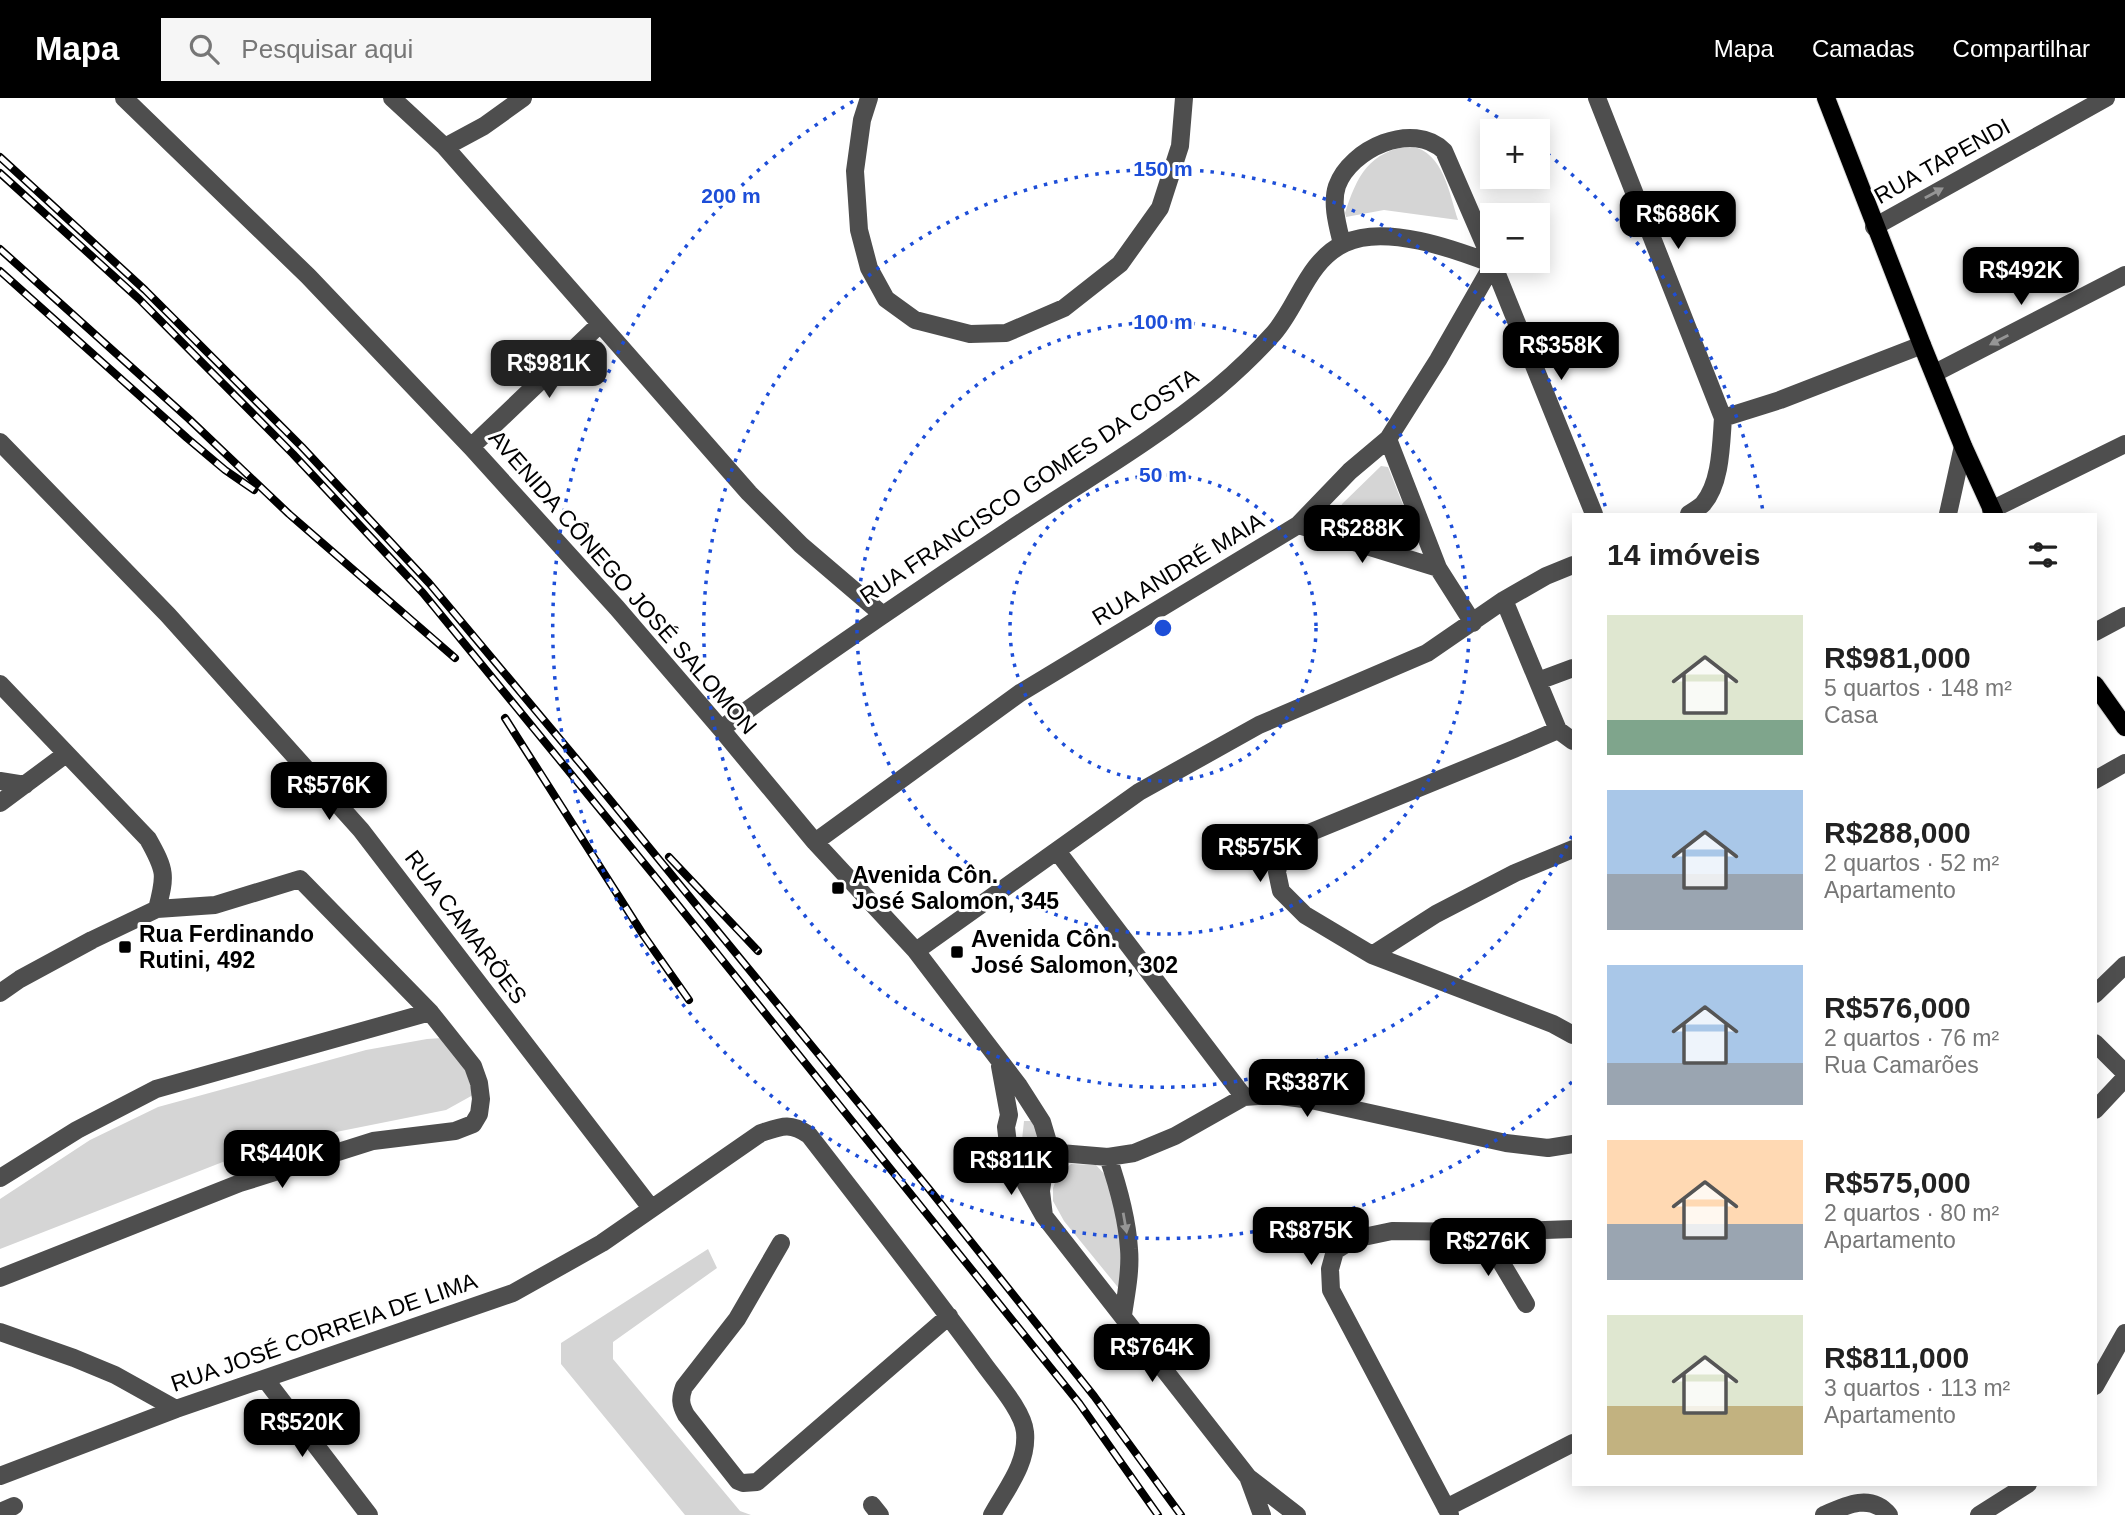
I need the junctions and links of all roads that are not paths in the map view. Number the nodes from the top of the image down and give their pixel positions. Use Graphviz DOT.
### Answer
graph roads {
  1 [pos="124,98"];
  2 [pos="392,98"];
  3 [pos="523,98"];
  4 [pos="869,98"];
  5 [pos="1184,98"];
  6 [pos="1597,98"];
  7 [pos="1826,98"];
  8 [pos="2106,98"];
  9 [pos="445,147"];
  10 [pos="1874,227"];
  11 [pos="1480,234"];
  12 [pos="1342,244"];
  13 [pos="1480,260"];
  14 [pos="1488,273"];
  15 [pos="1497,273"];
  16 [pos="2125,275"];
  17 [pos="599,325"];
  18 [pos="1922,345"];
  19 [pos="1935,373"];
  20 [pos="1723,418"];
  21 [pos="1388,439"];
  22 [pos="0,442"];
  23 [pos="2125,444"];
  24 [pos="1963,446"];
  25 [pos="471,447"];
  26 [pos="1993,512"];
  27 [pos="1594,513"];
  28 [pos="1690,513"];
  29 [pos="1948,513"];
  30 [pos="1298,525"];
  31 [pos="1572,565"];
  32 [pos="1438,568"];
  33 [pos="1504,600"];
  34 [pos="883,615"];
  35 [pos="2125,617"];
  36 [pos="1473,623"];
  37 [pos="2097,631"];
  38 [pos="1572,668"];
  39 [pos="1538,681"];
  40 [pos="0,684"];
  41 [pos="2097,688"];
  42 [pos="2125,727"];
  43 [pos="721,729"];
  44 [pos="1558,730"];
  45 [pos="1572,740"];
  46 [pos="66,754"];
  47 [pos="2125,764"];
  48 [pos="2097,779"];
  49 [pos="0,781"];
  50 [pos="25,785"];
  51 [pos="0,803"];
  52 [pos="815,842"];
  53 [pos="1572,849"];
  54 [pos="1057,851"];
  55 [pos="157,909"];
  56 [pos="916,951"];
  57 [pos="1372,955"];
  58 [pos="2125,965"];
  59 [pos="2097,992"];
  60 [pos="0,993"];
  61 [pos="430,1012"];
  62 [pos="1572,1034"];
  63 [pos="2097,1045"];
  64 [pos="1000,1063"];
  65 [pos="2125,1075"];
  66 [pos="1244,1097"];
  67 [pos="2097,1108"];
  68 [pos="1037,1114"];
  69 [pos="1009,1115"];
  70 [pos="1572,1144"];
  71 [pos="1047,1155"];
  72 [pos="1108,1157"];
  73 [pos="1017,1160"];
  74 [pos="0,1178"];
  75 [pos="651,1208"];
  76 [pos="1044,1216"];
  77 [pos="1572,1229"];
  78 [pos="1483,1232"];
  79 [pos="780,1243"];
  80 [pos="0,1278"];
  81 [pos="1526,1304"];
  82 [pos="1123,1315"];
  83 [pos="949,1317"];
  84 [pos="0,1332"];
  85 [pos="2125,1332"];
  86 [pos="265,1380"];
  87 [pos="2097,1383"];
  88 [pos="176,1409"];
  89 [pos="1572,1444"];
  90 [pos="0,1476"];
  91 [pos="1248,1477"];
  92 [pos="2025,1486"];
  93 [pos="1448,1512"];
  94 [pos="369,1515"];
  95 [pos="992,1515"];
  96 [pos="1262,1515"];
  97 [pos="1297,1515"];
  98 [pos="1824,1515"];
  99 [pos="1889,1515"];
  100 [pos="1979,1515"];
  1 -- 25 [label="street, AVENIDA CÔNEGO JOSÉ SALOMON"];
  2 -- 9 [label="street"];
  3 -- 9 [label="street"];
  4 -- 5 [label="street"];
  6 -- 20 [label="street"];
  7 -- 10 [label="main road"];
  10 -- 8 [label="street, RUA TAPENDI, one-way"];
  9 -- 17 [label="street"];
  10 -- 18 [label="main road"];
  11 -- 12 [label="street"];
  12 -- 13 [label="street"];
  12 -- 34 [label="street, RUA FRANCISCO GOMES DA COSTA"];
  14 -- 21 [label="street, RUA ANDRÉ MAIA"];
  15 -- 27 [label="street"];
  16 -- 19 [label="street, one-way"];
  17 -- 25 [label="street"];
  17 -- 34 [label="street"];
  18 -- 19 [label="main road"];
  18 -- 20 [label="street"];
  19 -- 24 [label="main road"];
  20 -- 28 [label="street"];
  21 -- 30 [label="street, RUA ANDRÉ MAIA"];
  21 -- 32 [label="street"];
  22 -- 75 [label="street, RUA CAMARÕES"];
  23 -- 26 [label="street"];
  24 -- 26 [label="main road"];
  24 -- 29 [label="street"];
  25 -- 43 [label="street, AVENIDA CÔNEGO JOSÉ SALOMON"];
  30 -- 32 [label="street"];
  30 -- 52 [label="street, RUA ANDRÉ MAIA"];
  31 -- 33 [label="street"];
  32 -- 36 [label="street"];
  33 -- 36 [label="street"];
  33 -- 39 [label="street"];
  34 -- 43 [label="street, RUA FRANCISCO GOMES DA COSTA"];
  35 -- 37 [label="street"];
  36 -- 54 [label="street"];
  38 -- 39 [label="street"];
  39 -- 44 [label="street"];
  40 -- 46 [label="street"];
  41 -- 42 [label="main road"];
  43 -- 52 [label="street, AVENIDA CÔNEGO JOSÉ SALOMON"];
  44 -- 45 [label="street"];
  44 -- 57 [label="street"];
  46 -- 50 [label="street"];
  46 -- 55 [label="street"];
  47 -- 48 [label="street"];
  49 -- 50 [label="street"];
  50 -- 51 [label="street"];
  52 -- 56 [label="street, AVENIDA CÔNEGO JOSÉ SALOMON"];
  53 -- 57 [label="street"];
  54 -- 56 [label="street"];
  54 -- 66 [label="street"];
  55 -- 60 [label="street"];
  55 -- 61 [label="street"];
  56 -- 64 [label="street, AVENIDA CÔNEGO JOSÉ SALOMON"];
  57 -- 62 [label="street"];
  58 -- 59 [label="street"];
  61 -- 74 [label="street"];
  61 -- 80 [label="street"];
  63 -- 65 [label="street"];
  64 -- 68 [label="street, AVENIDA CÔNEGO JOSÉ SALOMON"];
  64 -- 69 [label="street, AVENIDA CÔNEGO JOSÉ SALOMON"];
  65 -- 67 [label="street"];
  66 -- 70 [label="street"];
  66 -- 72 [label="street"];
  68 -- 69 [label="street"];
  68 -- 71 [label="street"];
  69 -- 73 [label="street"];
  71 -- 72 [label="street"];
  71 -- 73 [label="street"];
  71 -- 76 [label="street"];
  72 -- 82 [label="street, one-way"];
  73 -- 76 [label="street"];
  75 -- 83 [label="street, RUA JOSÉ CORREIA DE LIMA"];
  75 -- 86 [label="street, RUA JOSÉ CORREIA DE LIMA"];
  76 -- 82 [label="street"];
  77 -- 78 [label="street"];
  78 -- 81 [label="street"];
  78 -- 93 [label="street"];
  79 -- 83 [label="street"];
  82 -- 91 [label="street"];
  83 -- 95 [label="street"];
  84 -- 88 [label="street"];
  85 -- 87 [label="street"];
  86 -- 88 [label="street, RUA JOSÉ CORREIA DE LIMA"];
  86 -- 94 [label="street"];
  88 -- 90 [label="street, RUA JOSÉ CORREIA DE LIMA"];
  89 -- 93 [label="street"];
  91 -- 96 [label="street"];
  91 -- 97 [label="street"];
  92 -- 100 [label="street"];
  98 -- 99 [label="street"];
}
